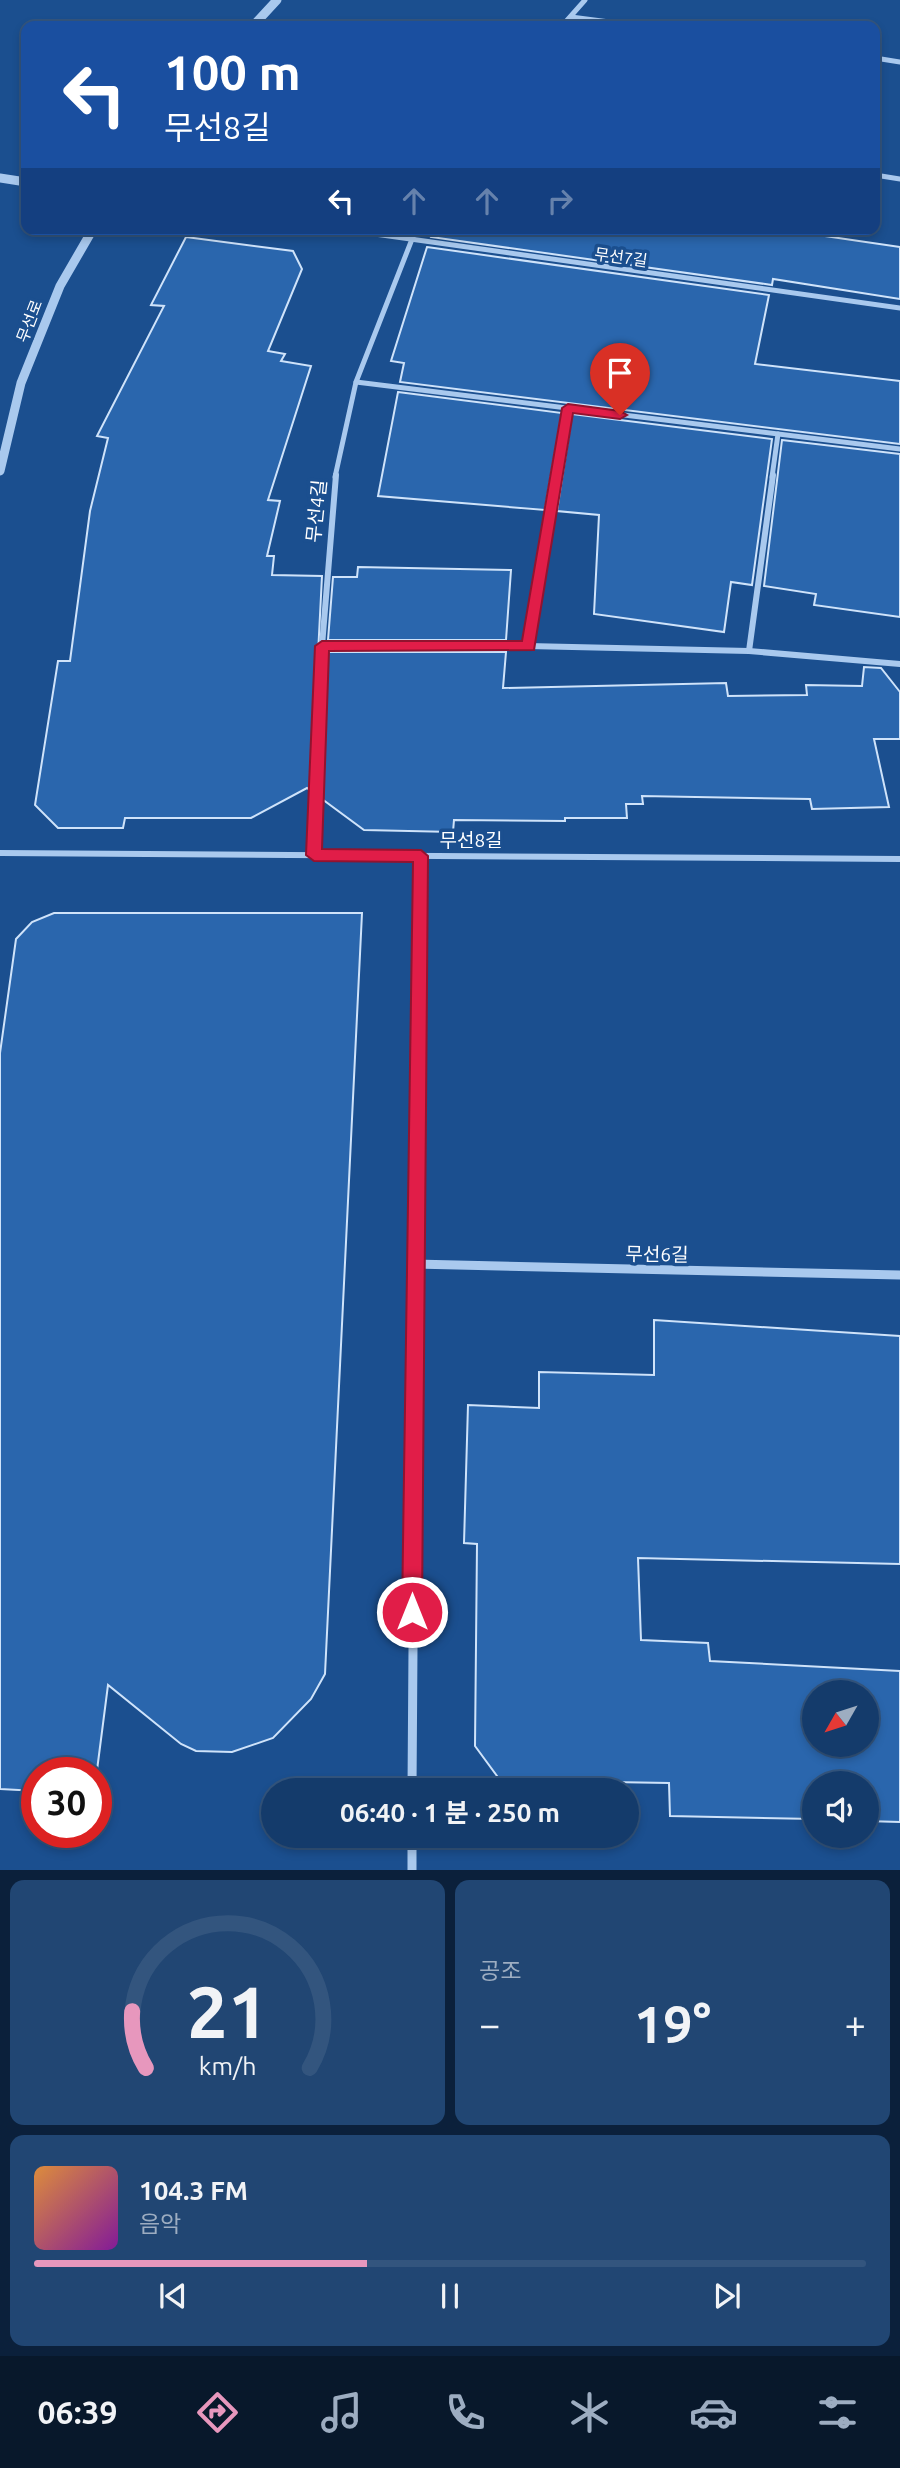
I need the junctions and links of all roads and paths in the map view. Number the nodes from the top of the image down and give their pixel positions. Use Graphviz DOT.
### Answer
graph roads {
  1 [pos="277,0"];
  2 [pos="585,0"];
  3 [pos="570,17"];
  4 [pos="258,21"];
  5 [pos="566,21"];
  6 [pos="601,21"];
  7 [pos="880,59"];
  8 [pos="900,62"];
  9 [pos="880,176"];
  10 [pos="0,178"];
  11 [pos="900,179"];
  12 [pos="21,182"];
  13 [pos="90,235"];
  14 [pos="382,235"];
  15 [pos="413,235"];
  16 [pos="411,239"];
  17 [pos="900,308"];
  18 [pos="356,382"];
  19 [pos="568,408"];
  20 [pos="778,434"];
  21 [pos="900,449"];
  22 [pos="0,471"];
  23 [pos="322,646"];
  24 [pos="528,646"];
  25 [pos="749,651"];
  26 [pos="900,664"];
  27 [pos="0,853"];
  28 [pos="314,855"];
  29 [pos="421,856"];
  30 [pos="900,859"];
  31 [pos="414,1264"];
  32 [pos="900,1275"];
  33 [pos="412,1778"];
  34 [pos="412,1848"];
  35 [pos="412,1870"];
  1 -- 4 [label="street"];
  2 -- 3 [label="street"];
  3 -- 5 [label="street"];
  3 -- 6 [label="street"];
  7 -- 8 [label="street"];
  9 -- 11 [label="street"];
  10 -- 12 [label="street"];
  13 -- 22 [label="street, 무선로"];
  14 -- 16 [label="street, 무선7길"];
  15 -- 16 [label="street, 무선4길"];
  16 -- 17 [label="street, 무선7길"];
  16 -- 18 [label="street, 무선4길"];
  18 -- 19 [label="street"];
  18 -- 23 [label="street, 무선4길"];
  19 -- 20 [label="street"];
  19 -- 24 [label="street"];
  20 -- 21 [label="street"];
  20 -- 25 [label="street"];
  23 -- 24 [label="street"];
  23 -- 28 [label="street, 무선4길"];
  24 -- 25 [label="street"];
  25 -- 26 [label="street"];
  27 -- 28 [label="street, 무선8길"];
  28 -- 29 [label="street, 무선8길"];
  29 -- 30 [label="street, 무선8길"];
  29 -- 31 [label="street"];
  31 -- 32 [label="street, 무선6길"];
  31 -- 33 [label="street"];
  34 -- 35 [label="street"];
}
